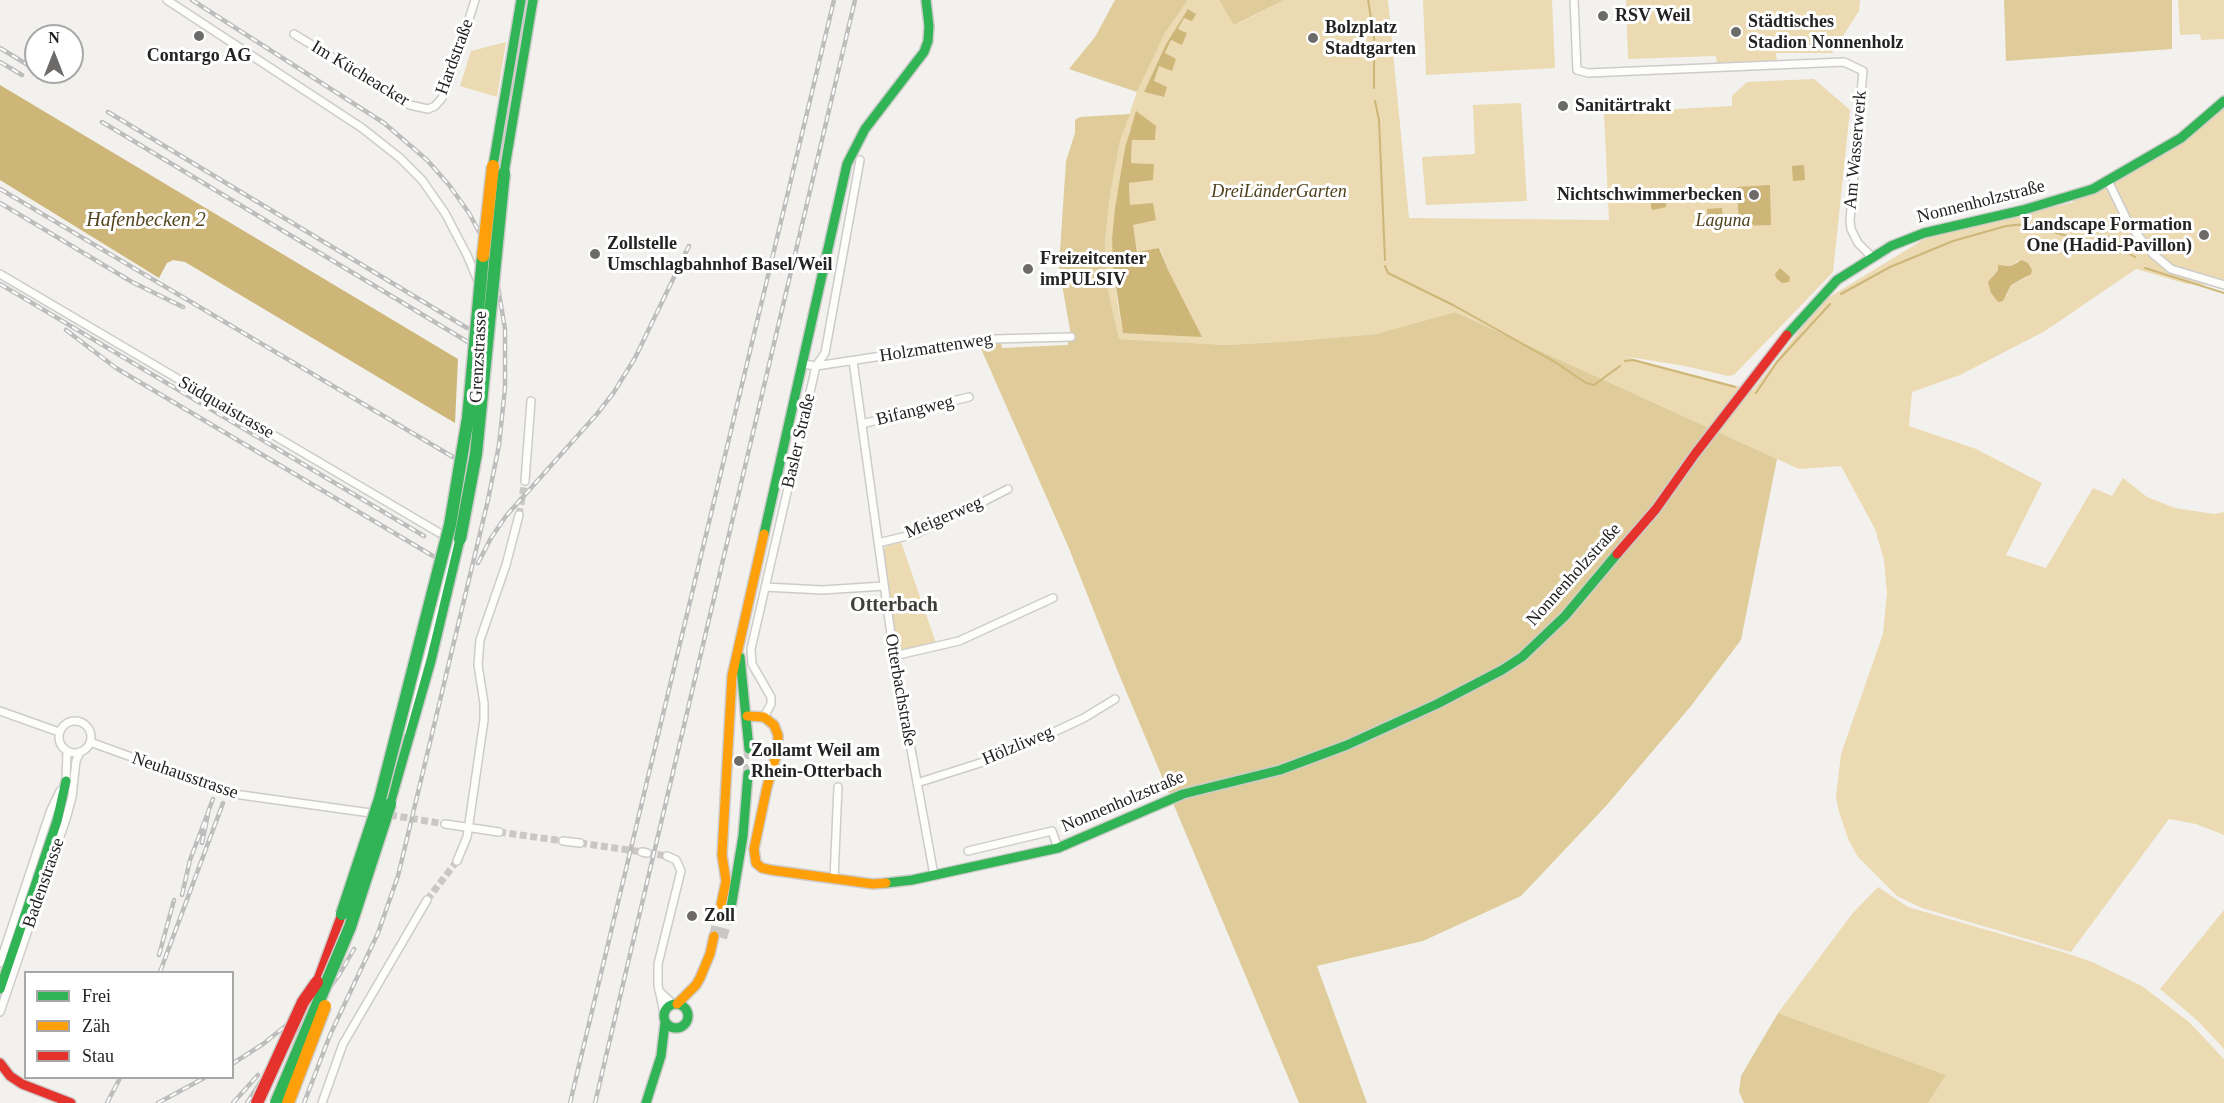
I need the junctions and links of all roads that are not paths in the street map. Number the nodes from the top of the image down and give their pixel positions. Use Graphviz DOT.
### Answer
graph roads {
  1 [pos="167,0"];
  2 [pos="475,0"];
  3 [pos="521,0"];
  4 [pos="533,0"];
  5 [pos="926,0"];
  6 [pos="1574,0"];
  7 [pos="294,34"];
  8 [pos="2224,101"];
  9 [pos="428,109"];
  10 [pos="860,160"];
  11 [pos="499,169"];
  12 [pos="2108,181"];
  13 [pos="1872,257"];
  14 [pos="0,274"];
  15 [pos="2224,285"];
  16 [pos="1071,337"];
  17 [pos="853,361"];
  18 [pos="802,364"];
  19 [pos="816,366"];
  20 [pos="969,398"];
  21 [pos="531,401"];
  22 [pos="862,424"];
  23 [pos="525,481"];
  24 [pos="1008,489"];
  25 [pos="519,515"];
  26 [pos="453,541"];
  27 [pos="878,543"];
  28 [pos="884,586"];
  29 [pos="765,587"];
  30 [pos="1053,598"];
  31 [pos="739,648"];
  32 [pos="894,656"];
  33 [pos="1115,699"];
  34 [pos="0,711"];
  35 [pos="747,716"];
  36 [pos="730,717"];
  37 [pos="764,717"];
  38 [pos="59,732"];
  39 [pos="90,742"];
  40 [pos="749,749"];
  41 [pos="67,751"];
  42 [pos="80,752"];
  43 [pos="748,774"];
  44 [pos="66,781"];
  45 [pos="917,783"];
  46 [pos="838,787"];
  47 [pos="378,814"];
  48 [pos="390,815"];
  49 [pos="446,824"];
  50 [pos="468,827"];
  51 [pos="499,832"];
  52 [pos="563,841"];
  53 [pos="580,843"];
  54 [pos="1058,848"];
  55 [pos="968,851"];
  56 [pos="667,856"];
  57 [pos="458,861"];
  58 [pos="934,875"];
  59 [pos="834,879"];
  60 [pos="731,881"];
  61 [pos="427,900"];
  62 [pos="726,906"];
  63 [pos="718,937"];
  64 [pos="0,963"];
  65 [pos="329,978"];
  66 [pos="317,982"];
  67 [pos="0,989"];
  68 [pos="659,991"];
  69 [pos="673,1011"];
  70 [pos="0,1012"];
  71 [pos="677,1029"];
  72 [pos="661,1056"];
  73 [pos="0,1063"];
  74 [pos="71,1103"];
  75 [pos="257,1103"];
  76 [pos="266,1103"];
  77 [pos="276,1103"];
  78 [pos="288,1103"];
  79 [pos="322,1103"];
  80 [pos="646,1103"];
  1 -- 26 [label="street, Grenzstrasse"];
  2 -- 9 [label="street, Hardstraße"];
  3 -- 11 [label="main road"];
  4 -- 11 [label="main road"];
  5 -- 18 [label="main road"];
  6 -- 13 [label="street, Am Wasserwerk"];
  7 -- 9 [label="street, Im Kücheacker"];
  8 -- 12 [label="main road, Nonnenholzstraße"];
  10 -- 19 [label="street, Basler Straße"];
  11 -- 65 [label="main road, bridge"];
  11 -- 66 [label="main road, bridge"];
  12 -- 13 [label="main road, Nonnenholzstraße"];
  12 -- 15 [label="street"];
  13 -- 54 [label="main road, Nonnenholzstraße"];
  14 -- 26 [label="street, Südquaistrasse"];
  16 -- 17 [label="street, Holzmattenweg"];
  17 -- 19 [label="street, Holzmattenweg"];
  17 -- 22 [label="street, Otterbachstraße"];
  18 -- 19 [label="street, Holzmattenweg"];
  18 -- 31 [label="main road"];
  19 -- 29 [label="street, Basler Straße"];
  20 -- 22 [label="street, Bifangweg"];
  21 -- 23 [label="street"];
  22 -- 27 [label="street, Otterbachstraße"];
  24 -- 27 [label="street, Meigerweg"];
  25 -- 50 [label="street"];
  26 -- 47 [label="street, Grenzstrasse"];
  27 -- 28 [label="street, Otterbachstraße"];
  28 -- 29 [label="street"];
  28 -- 32 [label="street, Otterbachstraße"];
  29 -- 37 [label="street, Basler Straße"];
  30 -- 32 [label="street"];
  31 -- 35 [label="main road"];
  31 -- 36 [label="main road"];
  32 -- 45 [label="street, Otterbachstraße"];
  33 -- 45 [label="street, Hölzliweg"];
  34 -- 38 [label="street"];
  35 -- 36 [label="main road"];
  35 -- 37 [label="main road"];
  35 -- 40 [label="main road"];
  36 -- 60 [label="main road"];
  37 -- 59 [label="main road, Nonnenholzstraße"];
  38 -- 39 [label="street"];
  38 -- 41 [label="street"];
  39 -- 42 [label="street"];
  39 -- 47 [label="street, Neuhausstrasse"];
  41 -- 42 [label="street"];
  41 -- 44 [label="street, Badenstrasse"];
  42 -- 70 [label="street, Badenstrasse"];
  43 -- 60 [label="main road"];
  44 -- 64 [label="street, Badenstrasse"];
  44 -- 67 [label="main road"];
  45 -- 58 [label="street, Otterbachstraße"];
  46 -- 59 [label="street"];
  47 -- 48 [label="street, Neuhausstrasse"];
  49 -- 50 [label="street"];
  50 -- 51 [label="street"];
  50 -- 57 [label="street"];
  52 -- 53 [label="street"];
  54 -- 55 [label="street, Nonnenholzstraße"];
  54 -- 58 [label="main road, Nonnenholzstraße"];
  56 -- 68 [label="street"];
  58 -- 59 [label="main road, Nonnenholzstraße"];
  60 -- 62 [label="main road"];
  61 -- 79 [label="street"];
  63 -- 69 [label="main road"];
  65 -- 77 [label="main road, bridge"];
  65 -- 78 [label="main road, bridge"];
  66 -- 75 [label="main road, bridge"];
  66 -- 76 [label="main road, bridge"];
  68 -- 69 [label="street"];
  68 -- 69 [label="street"];
  69 -- 71 [label="main road"];
  69 -- 71 [label="main road"];
  69 -- 72 [label="main road"];
  71 -- 72 [label="main road"];
  72 -- 80 [label="main road"];
  73 -- 74 [label="main road"];
}
